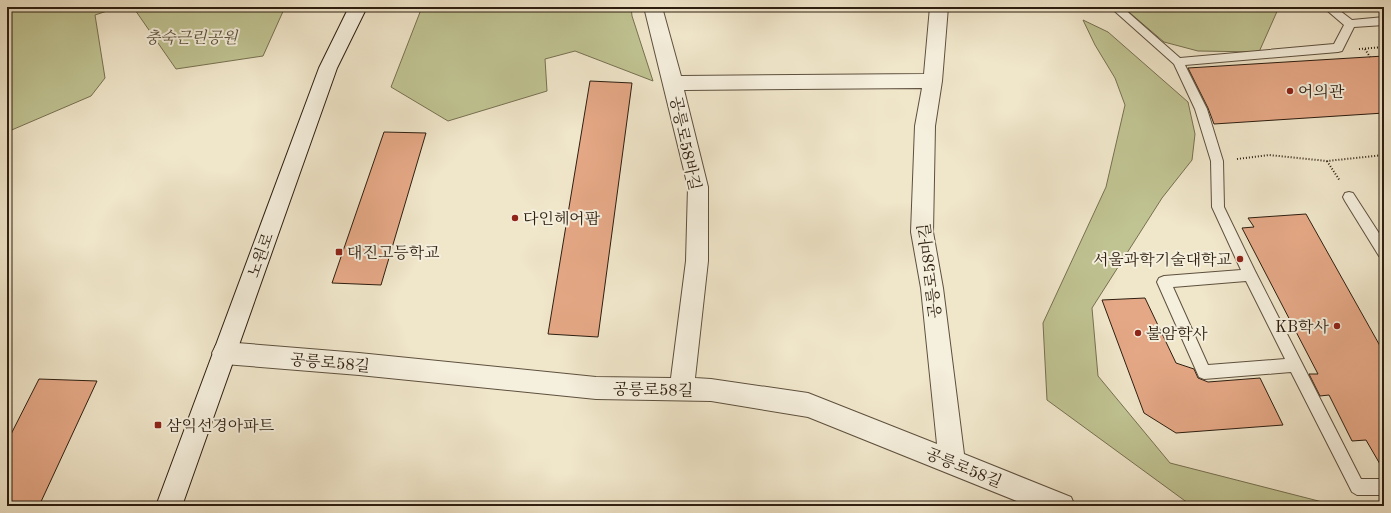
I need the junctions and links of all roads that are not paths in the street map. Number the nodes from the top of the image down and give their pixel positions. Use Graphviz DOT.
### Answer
graph roads {
  1 [pos="358,7"];
  2 [pos="653,7"];
  3 [pos="939,7"];
  4 [pos="1115,7"];
  5 [pos="1328,7"];
  6 [pos="1384,21"];
  7 [pos="1350,24"];
  8 [pos="1178,62"];
  9 [pos="932,81"];
  10 [pos="673,83"];
  11 [pos="1350,196"];
  12 [pos="1384,252"];
  13 [pos="1250,276"];
  14 [pos="224,353"];
  15 [pos="1294,365"];
  16 [pos="682,389"];
  17 [pos="952,462"];
  18 [pos="1384,487"];
  19 [pos="169,506"];
  20 [pos="1062,506"];
  1 -- 14 [label="street, 노원로"];
  2 -- 10 [label="street"];
  3 -- 9 [label="street, 공릉로58마길"];
  4 -- 8 [label="lane"];
  5 -- 7 [label="lane"];
  6 -- 7 [label="lane"];
  7 -- 8 [label="lane"];
  8 -- 13 [label="lane"];
  9 -- 10 [label="street, 공릉로58바길"];
  9 -- 17 [label="street, 공릉로58마길"];
  10 -- 16 [label="street, 공릉로58바길"];
  11 -- 12 [label="lane"];
  13 -- 15 [label="lane"];
  13 -- 15 [label="lane"];
  14 -- 16 [label="street, 공릉로58길"];
  14 -- 19 [label="street, 노원로"];
  15 -- 18 [label="lane"];
  16 -- 17 [label="street, 공릉로58길"];
  17 -- 20 [label="street, 공릉로58길"];
}
